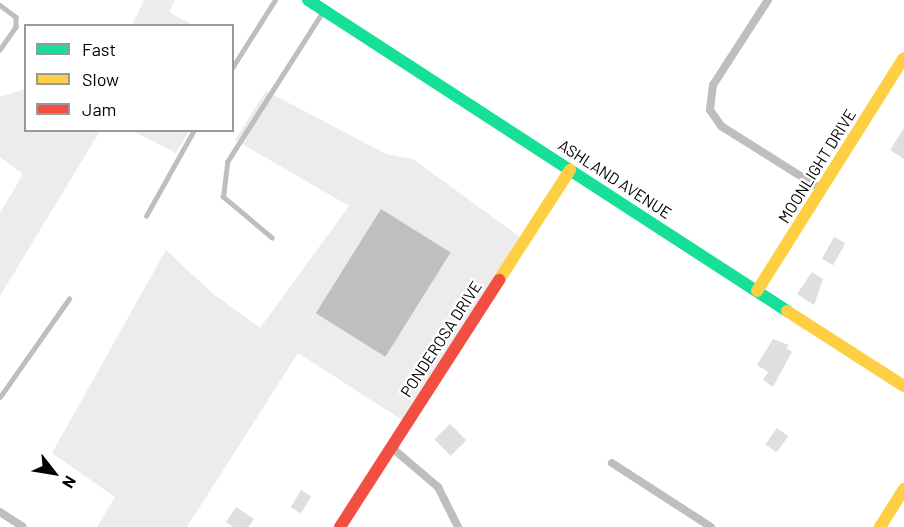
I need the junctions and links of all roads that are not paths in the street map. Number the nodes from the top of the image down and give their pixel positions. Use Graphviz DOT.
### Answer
graph roads {
  1 [pos="275,0"];
  2 [pos="308,0"];
  3 [pos="768,0"];
  4 [pos="0,4"];
  5 [pos="324,10"];
  6 [pos="0,50"];
  7 [pos="904,58"];
  8 [pos="234,65"];
  9 [pos="193,132"];
  10 [pos="570,170"];
  11 [pos="821,189"];
  12 [pos="146,216"];
  13 [pos="272,238"];
  14 [pos="757,291"];
  15 [pos="69,299"];
  16 [pos="904,386"];
  17 [pos="0,397"];
  18 [pos="391,447"];
  19 [pos="612,463"];
  20 [pos="904,489"];
  21 [pos="0,512"];
  22 [pos="23,527"];
  23 [pos="340,527"];
  24 [pos="458,527"];
  25 [pos="711,527"];
  26 [pos="880,527"];
  1 -- 8 [label="lane"];
  2 -- 5 [label="street, ASHLAND AVENUE"];
  3 -- 11 [label="street"];
  4 -- 6 [label="lane"];
  5 -- 10 [label="street, ASHLAND AVENUE"];
  5 -- 13 [label="lane"];
  7 -- 11 [label="street, MOONLIGHT DRIVE"];
  9 -- 12 [label="lane"];
  10 -- 14 [label="street, ASHLAND AVENUE"];
  10 -- 18 [label="street, PONDEROSA DRIVE"];
  11 -- 14 [label="street, MOONLIGHT DRIVE"];
  14 -- 16 [label="street, ASHLAND AVENUE"];
  15 -- 17 [label="lane"];
  18 -- 23 [label="street, PONDEROSA DRIVE"];
  18 -- 24 [label="street"];
  19 -- 25 [label="street"];
  20 -- 26 [label="street"];
  21 -- 22 [label="street"];
}
